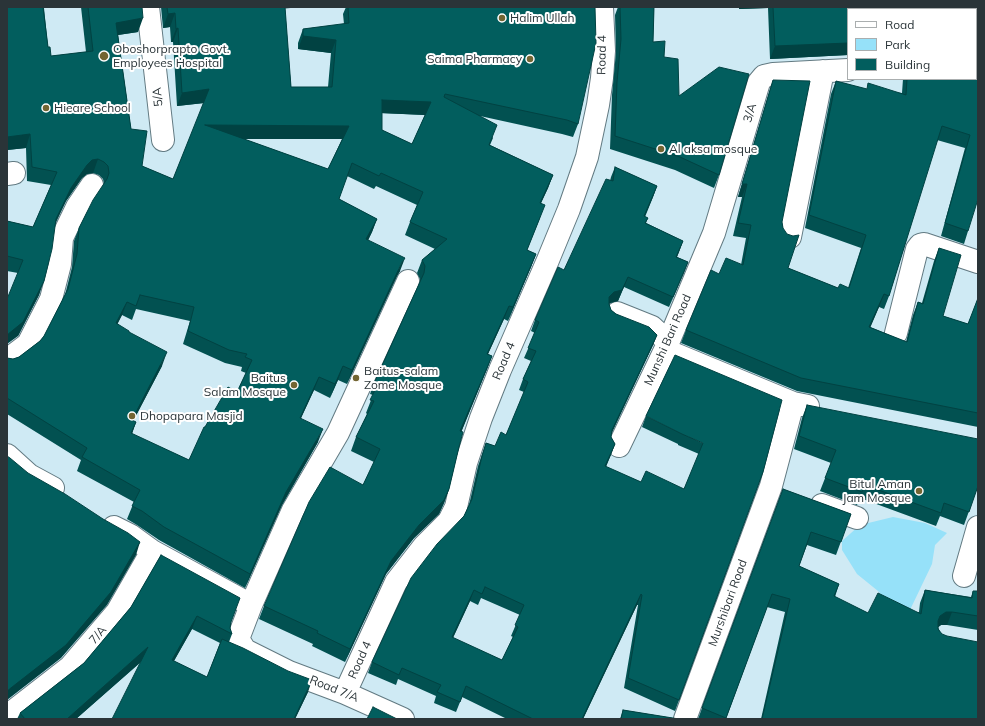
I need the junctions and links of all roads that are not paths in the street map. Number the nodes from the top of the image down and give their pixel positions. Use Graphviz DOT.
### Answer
graph roads {
  1 [pos="148,7"];
  2 [pos="602,7"];
  3 [pos="978,7"];
  4 [pos="978,10"];
  5 [pos="847,70"];
  6 [pos="823,71"];
  7 [pos="163,140"];
  8 [pos="92,185"];
  9 [pos="714,233"];
  10 [pos="790,237"];
  11 [pos="978,262"];
  12 [pos="408,281"];
  13 [pos="617,313"];
  14 [pos="896,333"];
  15 [pos="667,346"];
  16 [pos="7,360"];
  17 [pos="793,403"];
  18 [pos="830,410"];
  19 [pos="619,446"];
  20 [pos="7,455"];
  21 [pos="786,492"];
  22 [pos="67,496"];
  23 [pos="99,518"];
  24 [pos="856,518"];
  25 [pos="978,527"];
  26 [pos="152,551"];
  27 [pos="964,576"];
  28 [pos="251,605"];
  29 [pos="345,692"];
  30 [pos="7,716"];
  31 [pos="403,719"];
  32 [pos="685,719"];
  1 -- 7 [label="street, 5/A"];
  2 -- 29 [label="street, Road 4"];
  3 -- 4 [label="street"];
  5 -- 6 [label="street, 3/A"];
  6 -- 9 [label="street, 3/A"];
  6 -- 10 [label="street"];
  8 -- 16 [label="street"];
  9 -- 15 [label="street, Munshi Bari Road"];
  11 -- 14 [label="street"];
  12 -- 28 [label="street"];
  13 -- 15 [label="street"];
  15 -- 17 [label="street"];
  15 -- 19 [label="street, Munshi Bari Road"];
  17 -- 18 [label="street"];
  17 -- 21 [label="street, Murshibari Road"];
  20 -- 22 [label="street"];
  21 -- 24 [label="street"];
  21 -- 32 [label="street, Murshibari Road"];
  23 -- 26 [label="street"];
  25 -- 27 [label="street"];
  26 -- 28 [label="street"];
  26 -- 30 [label="street, 7/A"];
  28 -- 29 [label="street, Road 7/A"];
  29 -- 31 [label="street, Road 7/A"];
}
